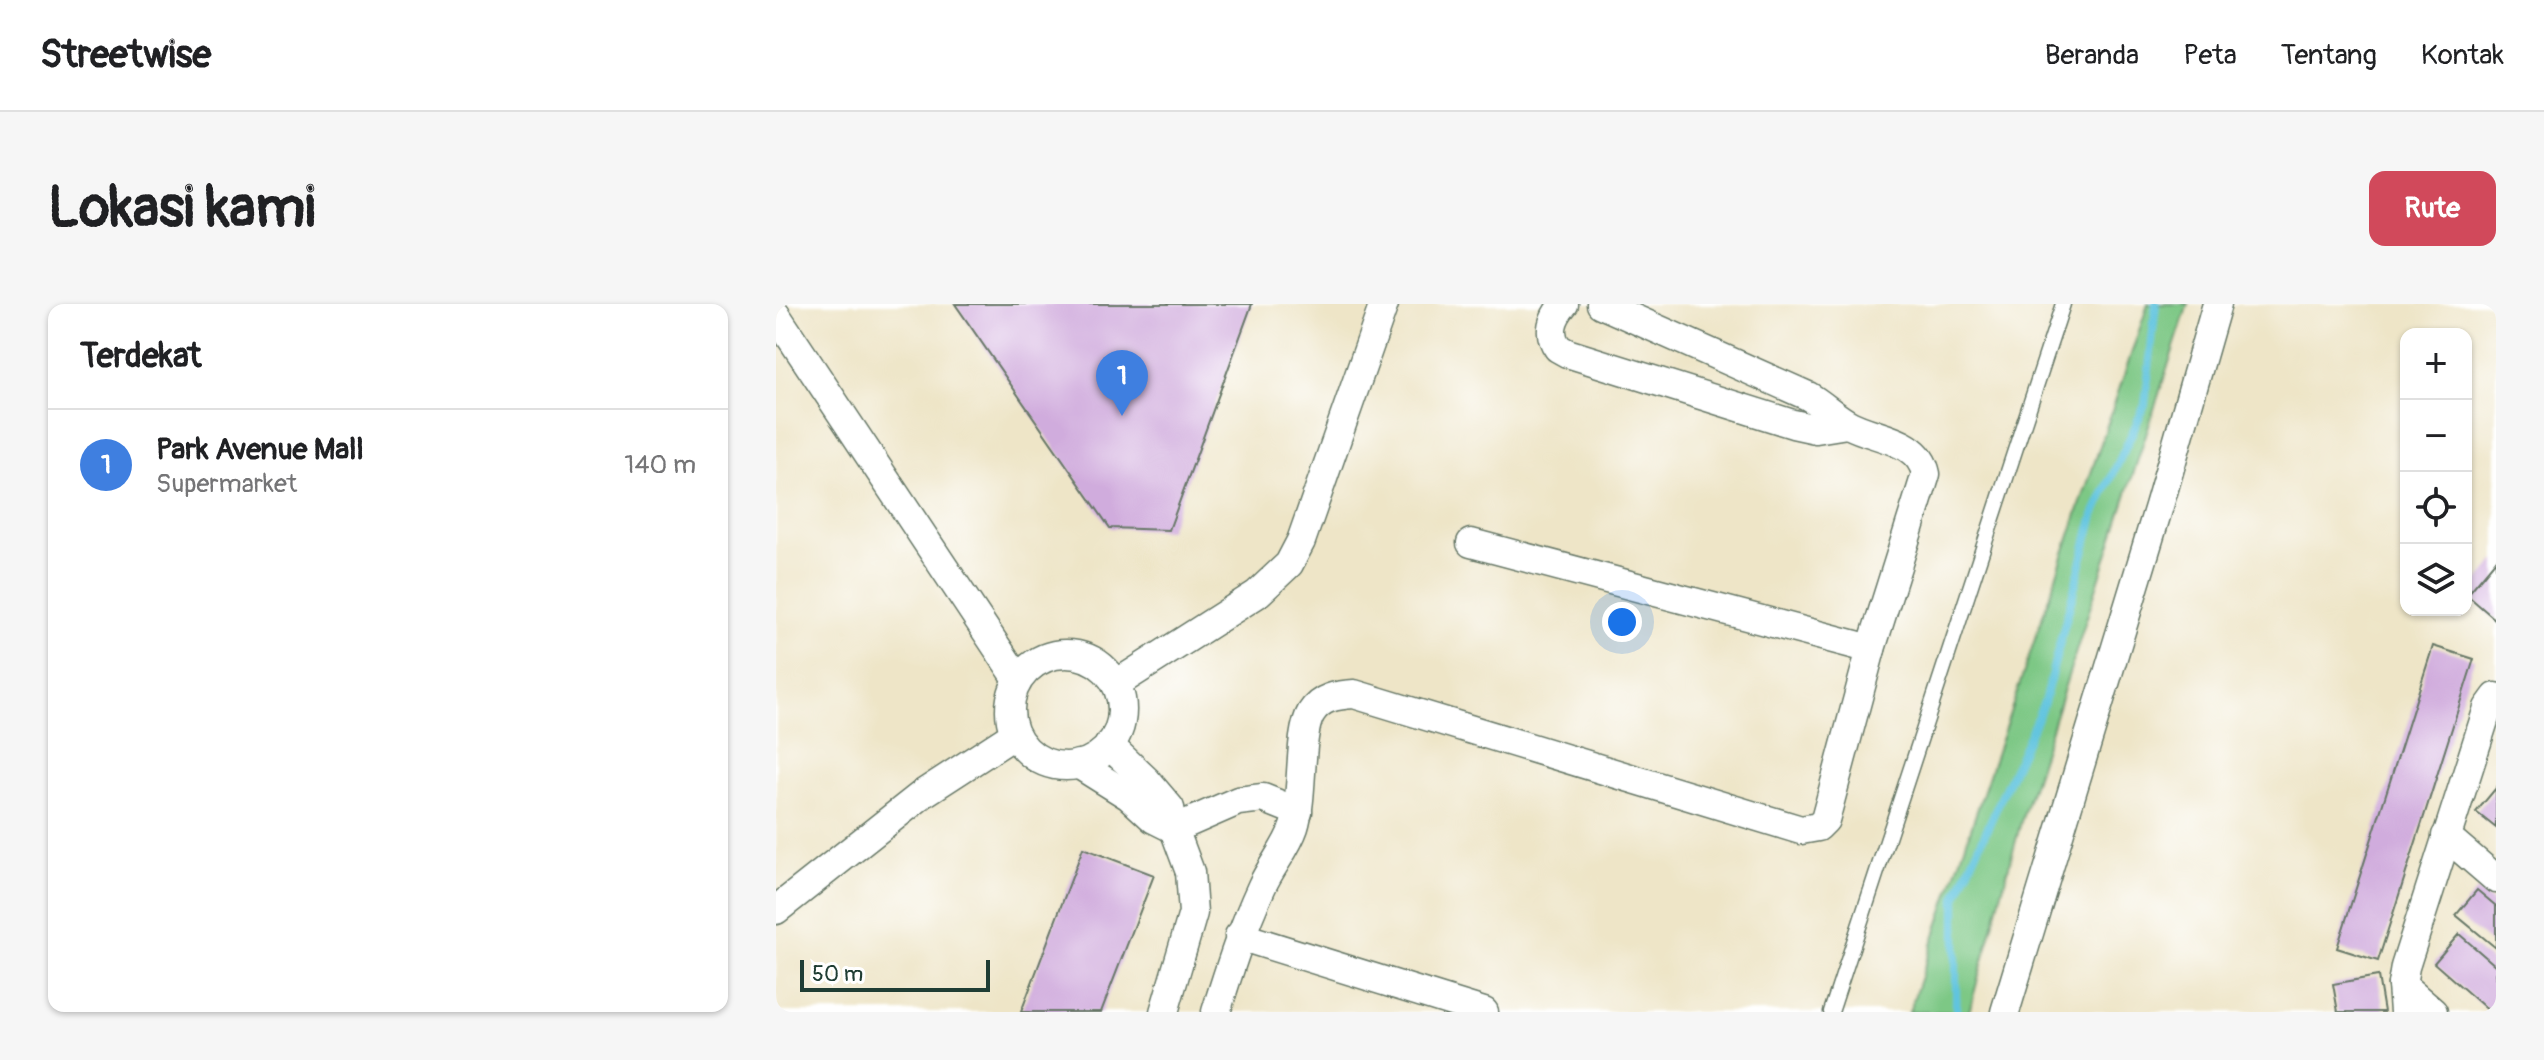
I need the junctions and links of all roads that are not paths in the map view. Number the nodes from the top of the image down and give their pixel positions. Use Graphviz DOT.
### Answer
graph roads {
  1 [pos="1384,304"];
  2 [pos="1564,304"];
  3 [pos="1601,304"];
  4 [pos="2063,304"];
  5 [pos="2217,304"];
  6 [pos="776,315"];
  7 [pos="1847,424"];
  8 [pos="1471,543"];
  9 [pos="1871,649"];
  10 [pos="1018,679"];
  11 [pos="1116,684"];
  12 [pos="2496,697"];
  13 [pos="1015,734"];
  14 [pos="1109,745"];
  15 [pos="1078,764"];
  16 [pos="1298,812"];
  17 [pos="1174,829"];
  18 [pos="2446,836"];
  19 [pos="2496,879"];
  20 [pos="776,910"];
  21 [pos="1239,936"];
  22 [pos="2403,998"];
  23 [pos="1164,1012"];
  24 [pos="1216,1012"];
  25 [pos="1484,1012"];
  26 [pos="1831,1012"];
  27 [pos="2005,1012"];
  28 [pos="2433,1012"];
  1 -- 11 [label="street"];
  2 -- 7 [label="street"];
  3 -- 7 [label="street"];
  4 -- 26 [label="lane"];
  5 -- 27 [label="street"];
  6 -- 10 [label="street"];
  7 -- 9 [label="street"];
  8 -- 9 [label="street"];
  9 -- 16 [label="street"];
  10 -- 11 [label="street"];
  10 -- 13 [label="street"];
  11 -- 14 [label="street"];
  12 -- 18 [label="street"];
  13 -- 15 [label="street"];
  13 -- 20 [label="street"];
  14 -- 15 [label="street"];
  14 -- 17 [label="street"];
  15 -- 17 [label="street"];
  16 -- 17 [label="street"];
  16 -- 21 [label="street"];
  17 -- 23 [label="street"];
  18 -- 19 [label="street"];
  18 -- 22 [label="street"];
  21 -- 24 [label="street"];
  21 -- 25 [label="street"];
  22 -- 28 [label="street"];
}
